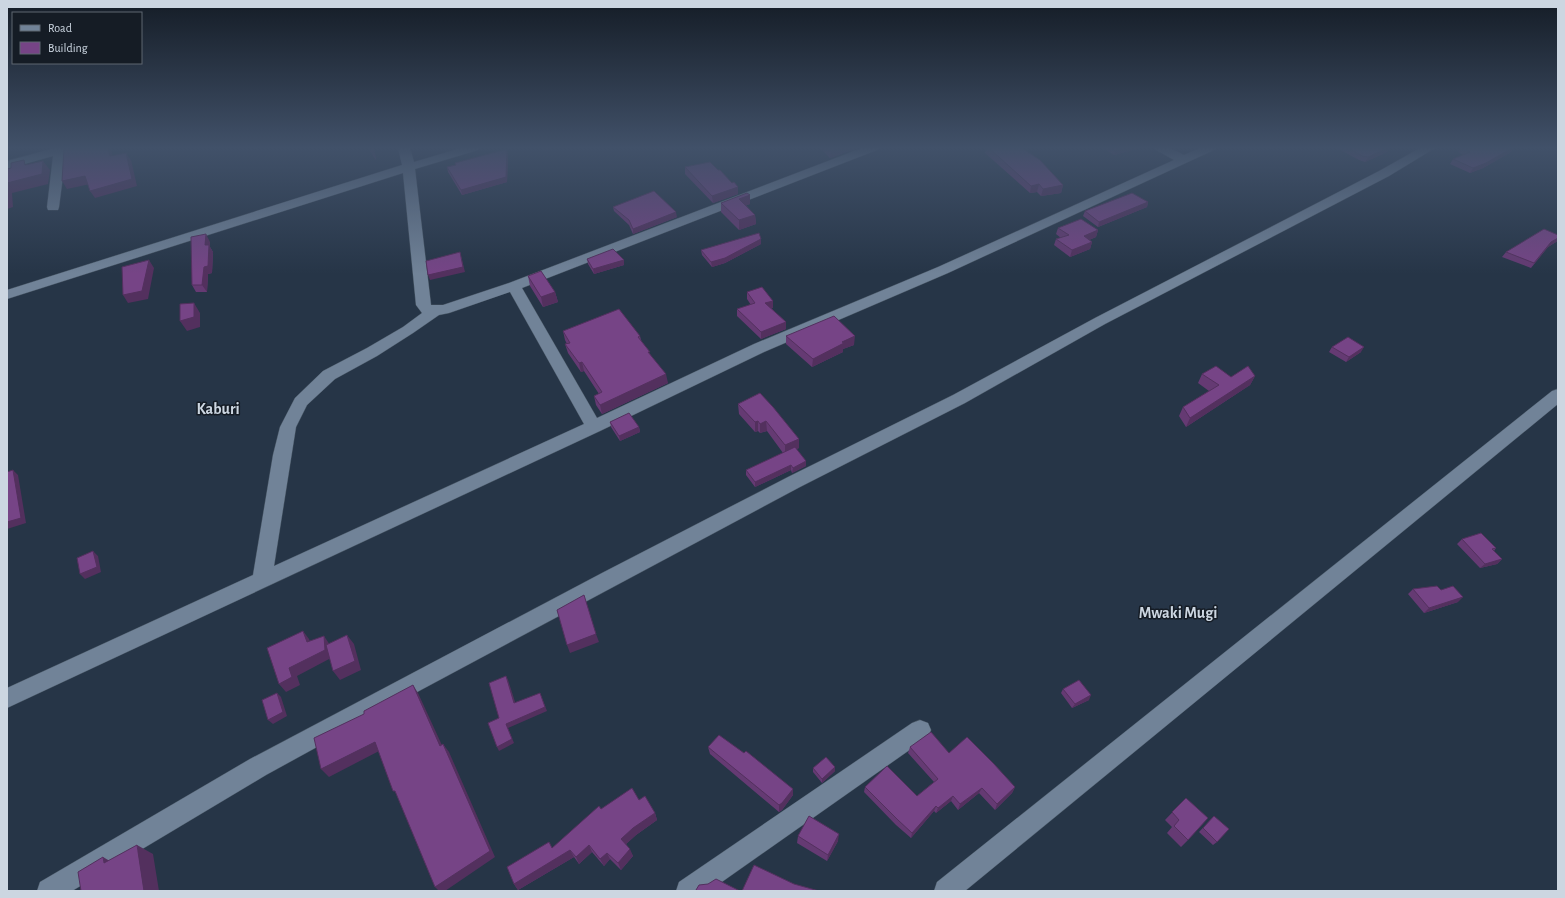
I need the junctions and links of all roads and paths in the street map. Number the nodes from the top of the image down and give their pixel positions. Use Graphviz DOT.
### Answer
graph roads {
  1 [pos="57,190"];
  2 [pos="337,190"];
  3 [pos="411,190"];
  4 [pos="764,190"];
  5 [pos="1118,190"];
  6 [pos="1353,190"];
  7 [pos="53,207"];
  8 [pos="514,286"];
  9 [pos="7,295"];
  10 [pos="434,311"];
  11 [pos="1558,395"];
  12 [pos="594,427"];
  13 [pos="262,580"];
  14 [pos="7,698"];
  15 [pos="920,730"];
  16 [pos="49,891"];
  17 [pos="688,891"];
  18 [pos="946,891"];
  1 -- 7 [label="street"];
  2 -- 9 [label="street"];
  3 -- 10 [label="street"];
  4 -- 8 [label="street"];
  5 -- 12 [label="street"];
  6 -- 16 [label="street"];
  8 -- 10 [label="street"];
  8 -- 12 [label="street"];
  10 -- 13 [label="street"];
  11 -- 18 [label="street"];
  12 -- 13 [label="street"];
  13 -- 14 [label="street"];
  15 -- 17 [label="street"];
}
